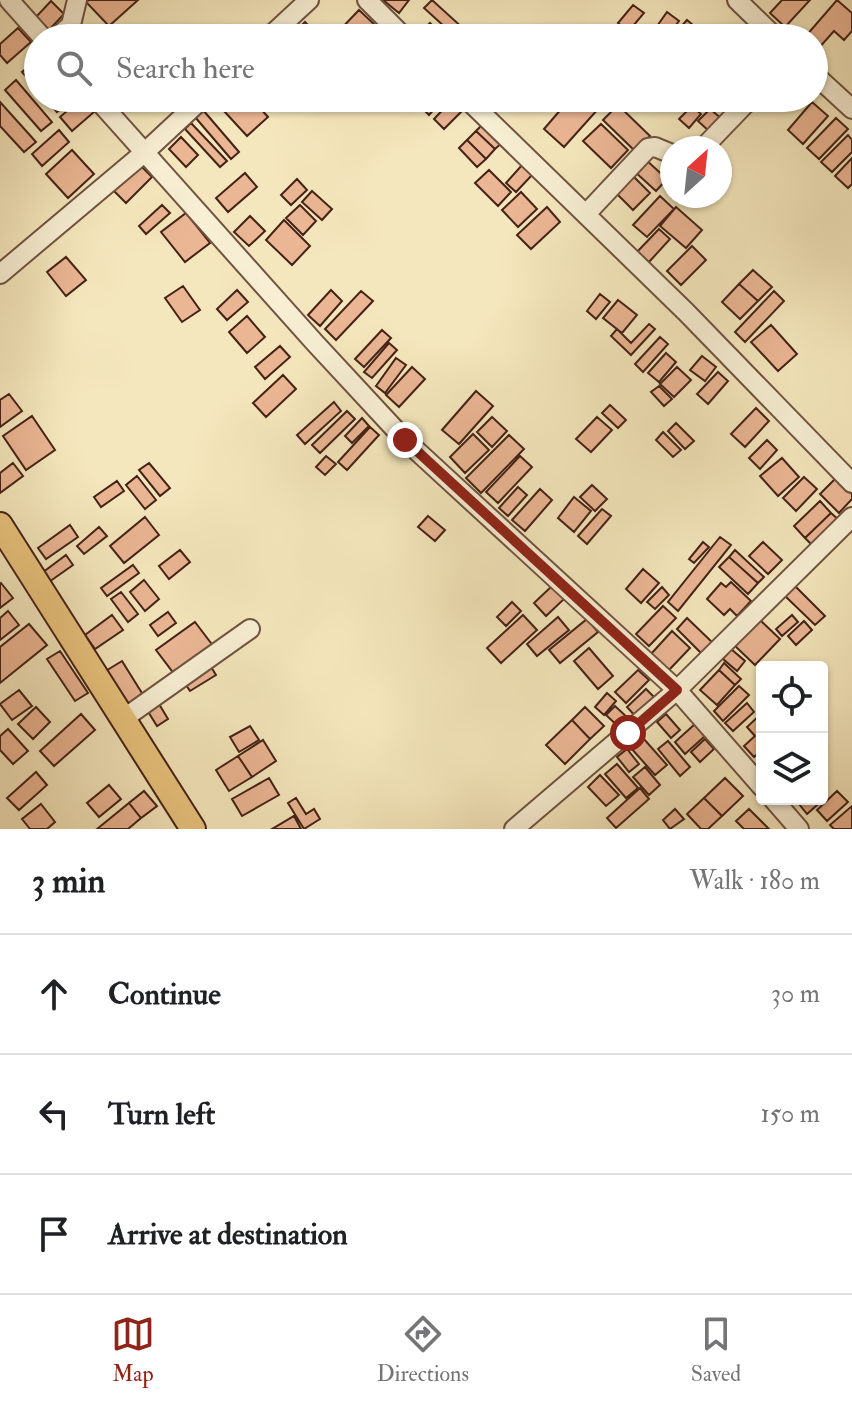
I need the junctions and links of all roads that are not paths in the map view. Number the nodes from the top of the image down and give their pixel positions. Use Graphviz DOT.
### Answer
graph roads {
  1 [pos="9,0"];
  2 [pos="77,0"];
  3 [pos="309,0"];
  4 [pos="367,0"];
  5 [pos="737,0"];
  6 [pos="30,24"];
  7 [pos="71,24"];
  8 [pos="283,24"];
  9 [pos="391,24"];
  10 [pos="762,24"];
  11 [pos="828,87"];
  12 [pos="852,109"];
  13 [pos="109,112"];
  14 [pos="188,112"];
  15 [pos="480,112"];
  16 [pos="738,112"];
  17 [pos="715,136"];
  18 [pos="660,149"];
  19 [pos="145,152"];
  20 [pos="586,214"];
  21 [pos="0,274"];
  22 [pos="852,483"];
  23 [pos="852,517"];
  24 [pos="0,525"];
  25 [pos="250,629"];
  26 [pos="677,690"];
  27 [pos="123,719"];
  28 [pos="756,780"];
  29 [pos="778,805"];
  30 [pos="193,829"];
  31 [pos="514,829"];
  32 [pos="799,829"];
  1 -- 6 [label="street"];
  2 -- 7 [label="street"];
  3 -- 8 [label="street"];
  4 -- 9 [label="street"];
  5 -- 10 [label="street"];
  11 -- 12 [label="street"];
  13 -- 19 [label="street"];
  14 -- 19 [label="street"];
  15 -- 20 [label="street"];
  16 -- 17 [label="street"];
  18 -- 20 [label="street"];
  19 -- 21 [label="street"];
  19 -- 26 [label="street"];
  20 -- 22 [label="street"];
  23 -- 26 [label="street"];
  24 -- 27 [label="main road"];
  25 -- 27 [label="street"];
  26 -- 28 [label="street"];
  26 -- 31 [label="street"];
  27 -- 30 [label="main road"];
  29 -- 32 [label="street"];
}
